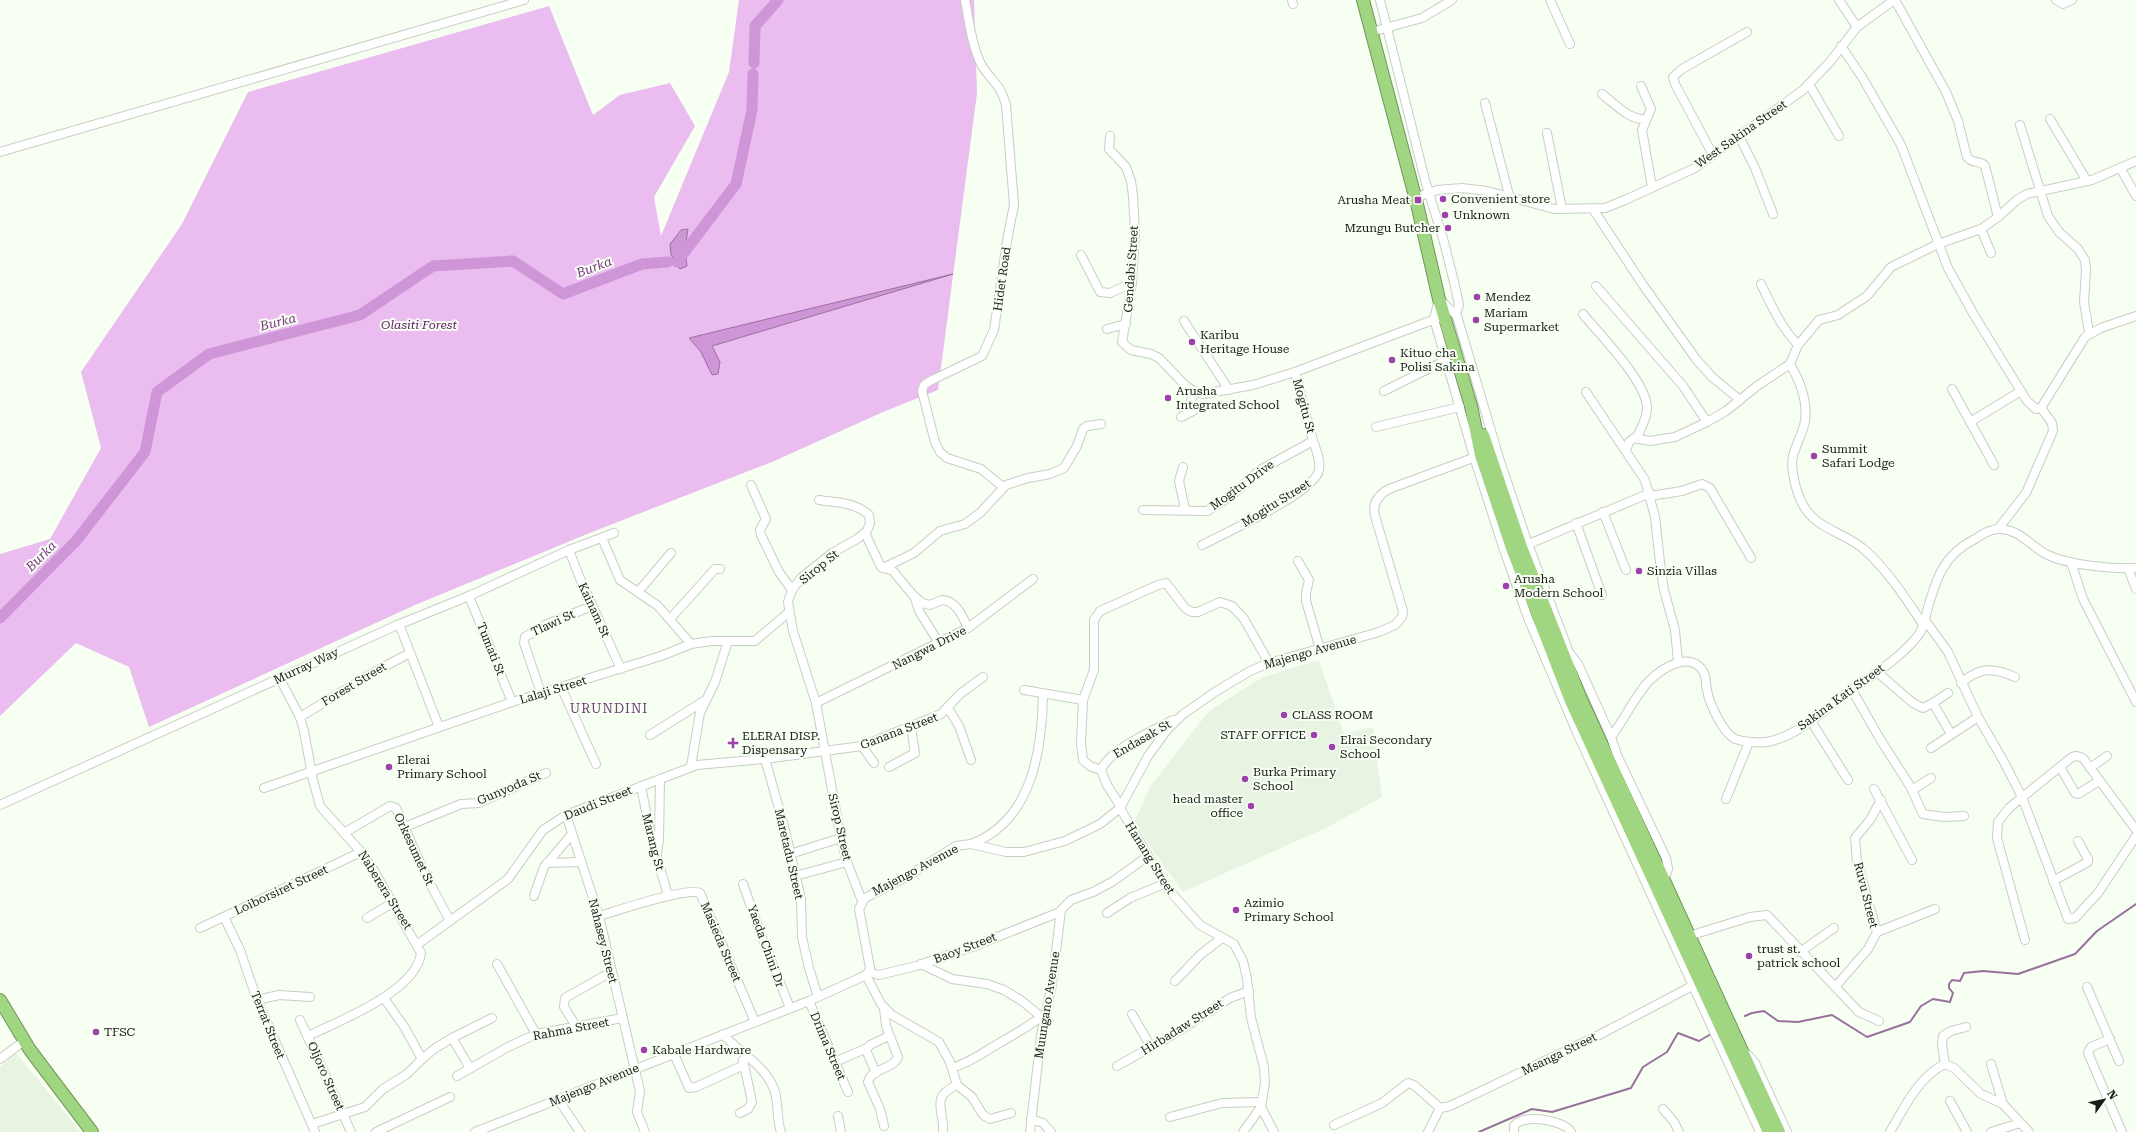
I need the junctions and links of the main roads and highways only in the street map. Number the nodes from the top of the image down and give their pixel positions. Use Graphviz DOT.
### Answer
graph roads {
  1 [pos="1363,0"];
  2 [pos="1481,438"];
  3 [pos="0,1000"];
  4 [pos="1766,1126"];
  5 [pos="92,1132"];
  6 [pos="1779,1132"];
  1 -- 2 [label="highway"];
  2 -- 4 [label="highway"];
  2 -- 4 [label="highway"];
  3 -- 5 [label="highway"];
  4 -- 6 [label="highway"];
}
